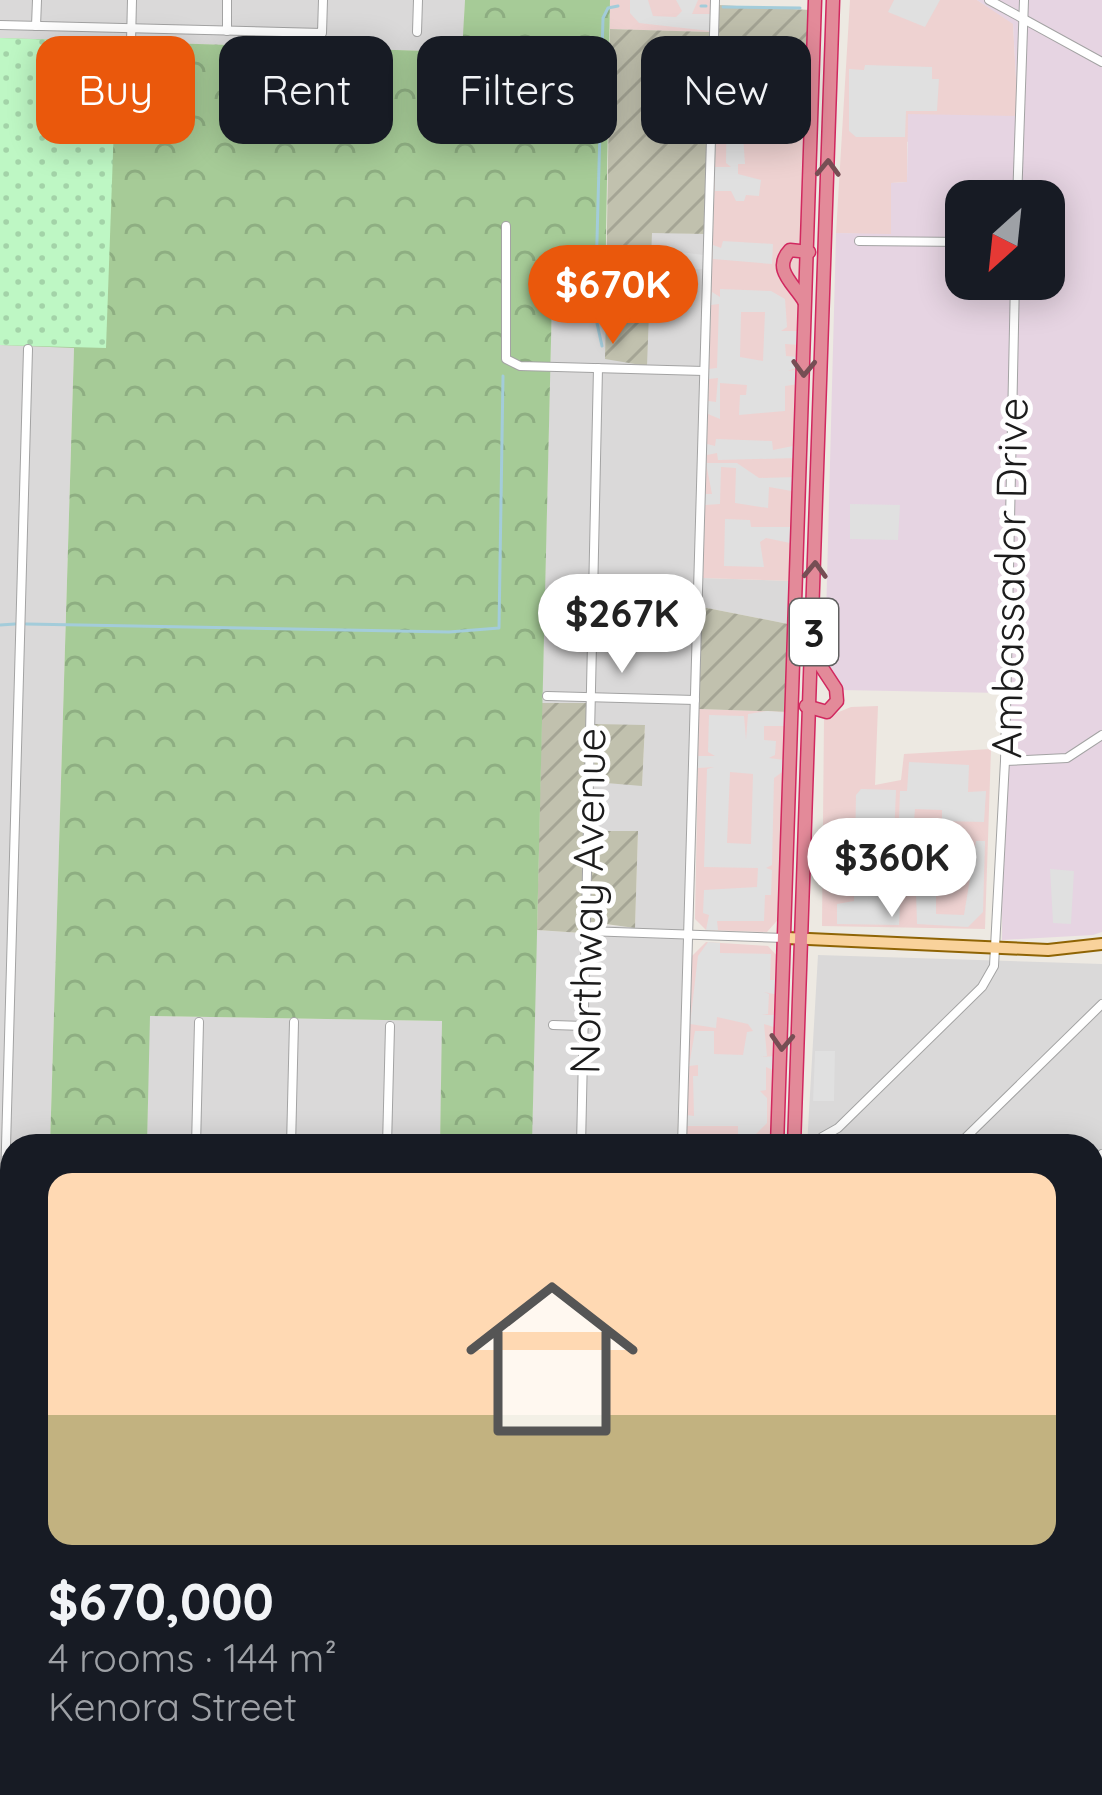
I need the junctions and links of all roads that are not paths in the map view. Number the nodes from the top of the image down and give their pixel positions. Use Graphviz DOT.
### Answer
graph roads {
  1 [pos="37,0"];
  2 [pos="132,0"];
  3 [pos="227,0"];
  4 [pos="323,0"];
  5 [pos="418,0"];
  6 [pos="715,0"];
  7 [pos="815,0"];
  8 [pos="833,0"];
  9 [pos="989,0"];
  10 [pos="1024,0"];
  11 [pos="1024,19"];
  12 [pos="0,25"];
  13 [pos="36,26"];
  14 [pos="131,28"];
  15 [pos="226,31"];
  16 [pos="417,32"];
  17 [pos="131,36"];
  18 [pos="1102,62"];
  19 [pos="1018,180"];
  20 [pos="506,226"];
  21 [pos="859,241"];
  22 [pos="945,242"];
  23 [pos="808,251"];
  24 [pos="824,285"];
  25 [pos="1015,300"];
  26 [pos="806,305"];
  27 [pos="28,349"];
  28 [pos="598,368"];
  29 [pos="704,371"];
  30 [pos="813,654"];
  31 [pos="547,696"];
  32 [pos="592,697"];
  33 [pos="695,700"];
  34 [pos="794,700"];
  35 [pos="811,709"];
  36 [pos="1102,735"];
  37 [pos="1005,761"];
  38 [pos="586,932"];
  39 [pos="688,935"];
  40 [pos="787,938"];
  41 [pos="804,939"];
  42 [pos="1102,944"];
  43 [pos="996,948"];
  44 [pos="1102,1004"];
  45 [pos="200,1022"];
  46 [pos="295,1022"];
  47 [pos="390,1025"];
  48 [pos="553,1025"];
  49 [pos="584,1026"];
  50 [pos="6,1134"];
  51 [pos="196,1134"];
  52 [pos="291,1134"];
  53 [pos="387,1134"];
  54 [pos="581,1134"];
  55 [pos="682,1134"];
  56 [pos="778,1134"];
  57 [pos="795,1134"];
  58 [pos="827,1134"];
  59 [pos="969,1134"];
  60 [pos="0,1338"];
  61 [pos="0,1364"];
  1 -- 13 [label="street"];
  2 -- 14 [label="street"];
  3 -- 15 [label="street"];
  4 -- 15 [label="street"];
  5 -- 16 [label="street"];
  6 -- 29 [label="street"];
  7 -- 23 [label="highway, 3"];
  24 -- 8 [label="highway, 3, one-way"];
  9 -- 11 [label="street"];
  10 -- 11 [label="street"];
  11 -- 18 [label="street"];
  11 -- 19 [label="street"];
  12 -- 13 [label="street"];
  13 -- 14 [label="street"];
  14 -- 15 [label="street"];
  14 -- 17 [label="street"];
  20 -- 28 [label="street"];
  21 -- 22 [label="street"];
  23 -- 24 [label="highway"];
  23 -- 26 [label="highway, 3"];
  23 -- 26 [label="highway"];
  30 -- 24 [label="highway, 3, one-way"];
  25 -- 37 [label="street, Ambassador Drive"];
  26 -- 34 [label="highway, 3, one-way"];
  27 -- 50 [label="street"];
  28 -- 29 [label="street"];
  28 -- 32 [label="street, Northway Avenue"];
  29 -- 33 [label="street"];
  30 -- 35 [label="highway, 3"];
  30 -- 35 [label="highway"];
  31 -- 32 [label="street"];
  32 -- 33 [label="street"];
  32 -- 38 [label="street, Northway Avenue"];
  33 -- 39 [label="street"];
  34 -- 35 [label="highway"];
  34 -- 40 [label="highway, 3"];
  35 -- 41 [label="highway, 3"];
  36 -- 37 [label="street"];
  37 -- 43 [label="street, Ambassador Drive"];
  38 -- 39 [label="street"];
  38 -- 49 [label="street, Northway Avenue"];
  39 -- 40 [label="street"];
  39 -- 55 [label="street"];
  40 -- 41 [label="main road"];
  40 -- 56 [label="highway, 3, one-way"];
  41 -- 43 [label="main road"];
  41 -- 57 [label="highway, 3"];
  42 -- 43 [label="main road"];
  43 -- 58 [label="street"];
  44 -- 59 [label="street"];
  45 -- 51 [label="street"];
  46 -- 52 [label="street"];
  47 -- 53 [label="street"];
  48 -- 49 [label="street"];
  49 -- 54 [label="street, Northway Avenue"];
  60 -- 61 [label="street"];
}
